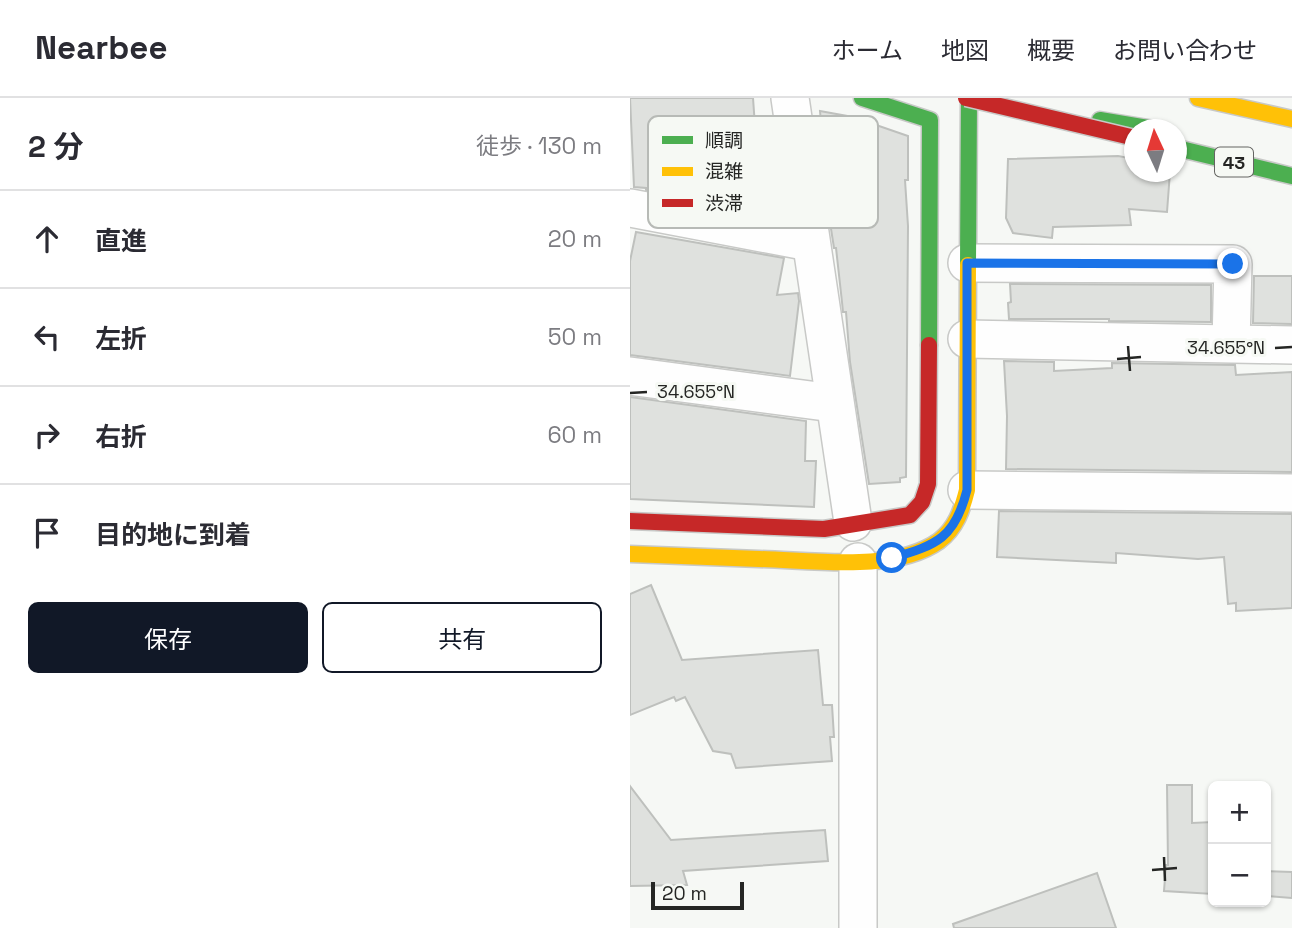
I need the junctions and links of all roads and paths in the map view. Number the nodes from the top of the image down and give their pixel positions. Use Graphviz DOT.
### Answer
graph roads {
  1 [pos="790,98"];
  2 [pos="862,98"];
  3 [pos="967,98"];
  4 [pos="1198,98"];
  5 [pos="988,103"];
  6 [pos="792,116"];
  7 [pos="1292,119"];
  8 [pos="1124,124"];
  9 [pos="1124,135"];
  10 [pos="1187,150"];
  11 [pos="1292,176"];
  12 [pos="630,208"];
  13 [pos="648,211"];
  14 [pos="736,228"];
  15 [pos="808,228"];
  16 [pos="810,242"];
  17 [pos="967,263"];
  18 [pos="967,339"];
  19 [pos="1231,344"];
  20 [pos="1292,345"];
  21 [pos="630,376"];
  22 [pos="833,403"];
  23 [pos="967,490"];
  24 [pos="1292,493"];
  25 [pos="630,521"];
  26 [pos="853,522"];
  27 [pos="630,554"];
  28 [pos="858,562"];
  29 [pos="858,928"];
  1 -- 6 [label="street"];
  2 -- 26 [label="main road"];
  3 -- 5 [label="main road, bridge"];
  3 -- 17 [label="main road"];
  4 -- 7 [label="main road"];
  5 -- 8 [label="main road, bridge"];
  5 -- 9 [label="main road, bridge"];
  10 -- 11 [label="main road, 43"];
  12 -- 13 [label="street"];
  14 -- 16 [label="street"];
  15 -- 16 [label="street"];
  16 -- 22 [label="street"];
  17 -- 18 [label="main road"];
  17 -- 19 [label="street"];
  18 -- 19 [label="street"];
  18 -- 23 [label="main road"];
  19 -- 20 [label="street"];
  21 -- 22 [label="street"];
  22 -- 26 [label="street"];
  23 -- 24 [label="street"];
  23 -- 28 [label="main road"];
  25 -- 26 [label="main road"];
  27 -- 28 [label="main road"];
  28 -- 29 [label="street"];
}
